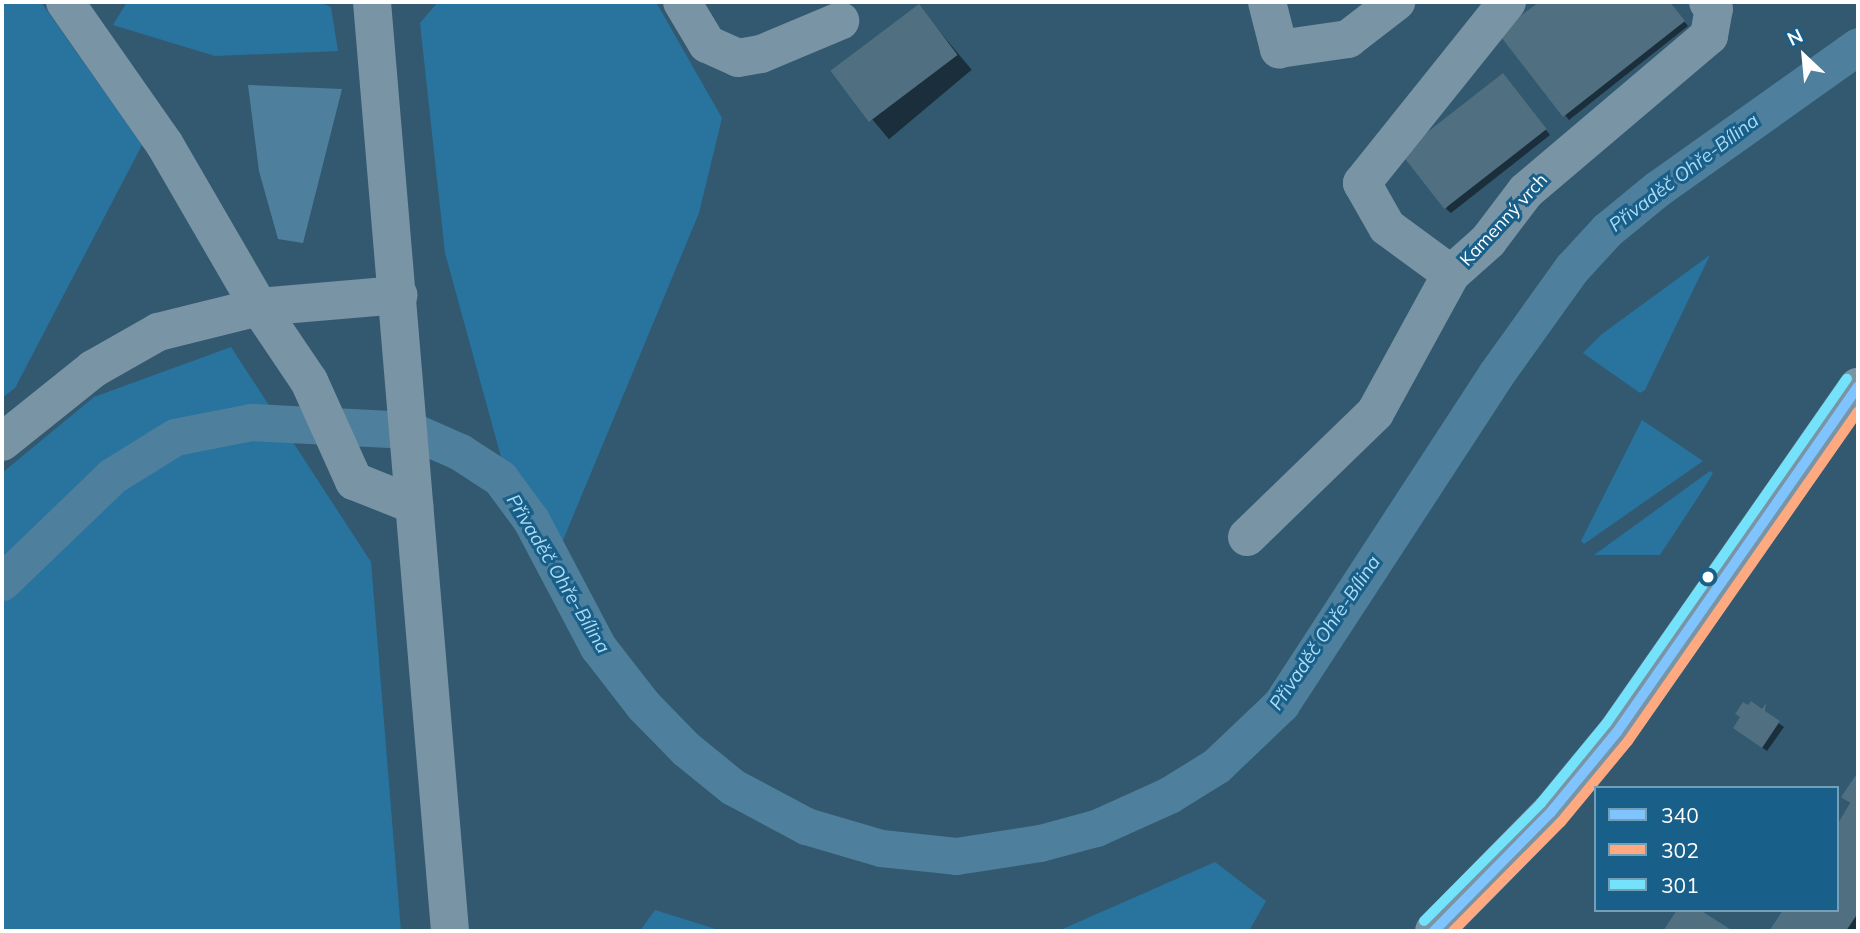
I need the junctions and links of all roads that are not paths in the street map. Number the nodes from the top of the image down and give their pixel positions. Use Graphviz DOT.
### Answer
graph roads {
  1 [pos="65,2"];
  2 [pos="372,2"];
  3 [pos="682,2"];
  4 [pos="1267,2"];
  5 [pos="1396,2"];
  6 [pos="1507,2"];
  7 [pos="1708,2"];
  8 [pos="840,21"];
  9 [pos="1451,274"];
  10 [pos="398,295"];
  11 [pos="259,307"];
  12 [pos="1858,387"];
  13 [pos="2,442"];
  14 [pos="414,505"];
  15 [pos="1247,537"];
  16 [pos="450,931"];
  17 [pos="1434,931"];
  1 -- 11 [label="street"];
  2 -- 10 [label="street"];
  3 -- 8 [label="street"];
  4 -- 5 [label="street"];
  6 -- 9 [label="street, Kamenný vrch"];
  7 -- 9 [label="street, Kamenný vrch"];
  9 -- 15 [label="street"];
  10 -- 11 [label="street"];
  10 -- 14 [label="street"];
  11 -- 13 [label="street"];
  11 -- 14 [label="street"];
  12 -- 17 [label="street"];
  14 -- 16 [label="street"];
}
